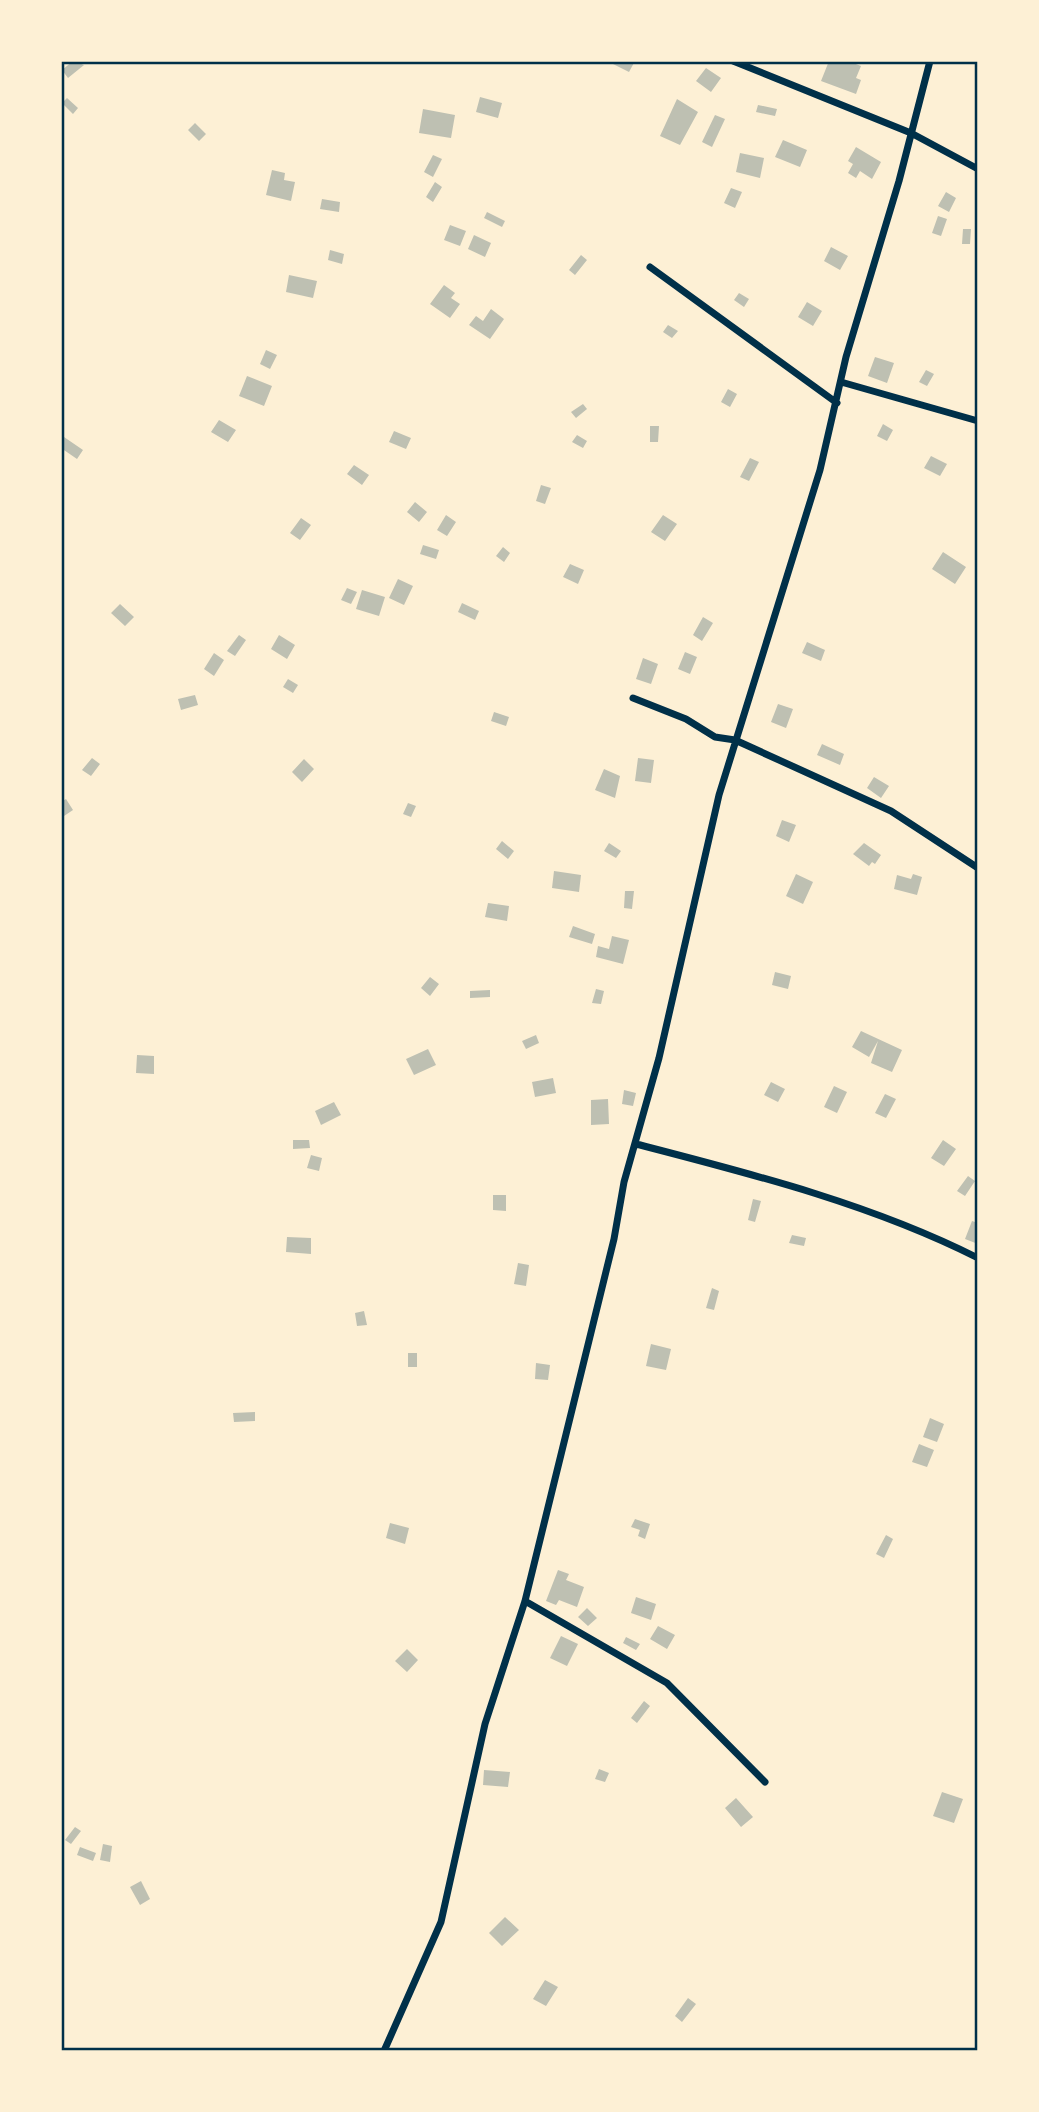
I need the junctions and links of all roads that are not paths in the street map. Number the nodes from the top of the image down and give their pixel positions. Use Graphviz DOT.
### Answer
graph roads {
  1 [pos="733,61"];
  2 [pos="930,61"];
  3 [pos="911,133"];
  4 [pos="978,169"];
  5 [pos="650,267"];
  6 [pos="841,382"];
  7 [pos="837,403"];
  8 [pos="978,421"];
  9 [pos="633,698"];
  10 [pos="735,740"];
  11 [pos="978,868"];
  12 [pos="636,1144"];
  13 [pos="978,1258"];
  14 [pos="525,1601"];
  15 [pos="765,1782"];
  16 [pos="384,2051"];
  1 -- 3 [label="street"];
  2 -- 3 [label="street"];
  3 -- 4 [label="street"];
  3 -- 6 [label="street"];
  5 -- 7 [label="street"];
  6 -- 7 [label="street"];
  6 -- 8 [label="street"];
  7 -- 10 [label="street"];
  9 -- 10 [label="street"];
  10 -- 11 [label="street"];
  10 -- 12 [label="street"];
  12 -- 13 [label="street"];
  12 -- 14 [label="street"];
  14 -- 15 [label="street"];
  14 -- 16 [label="street"];
}
